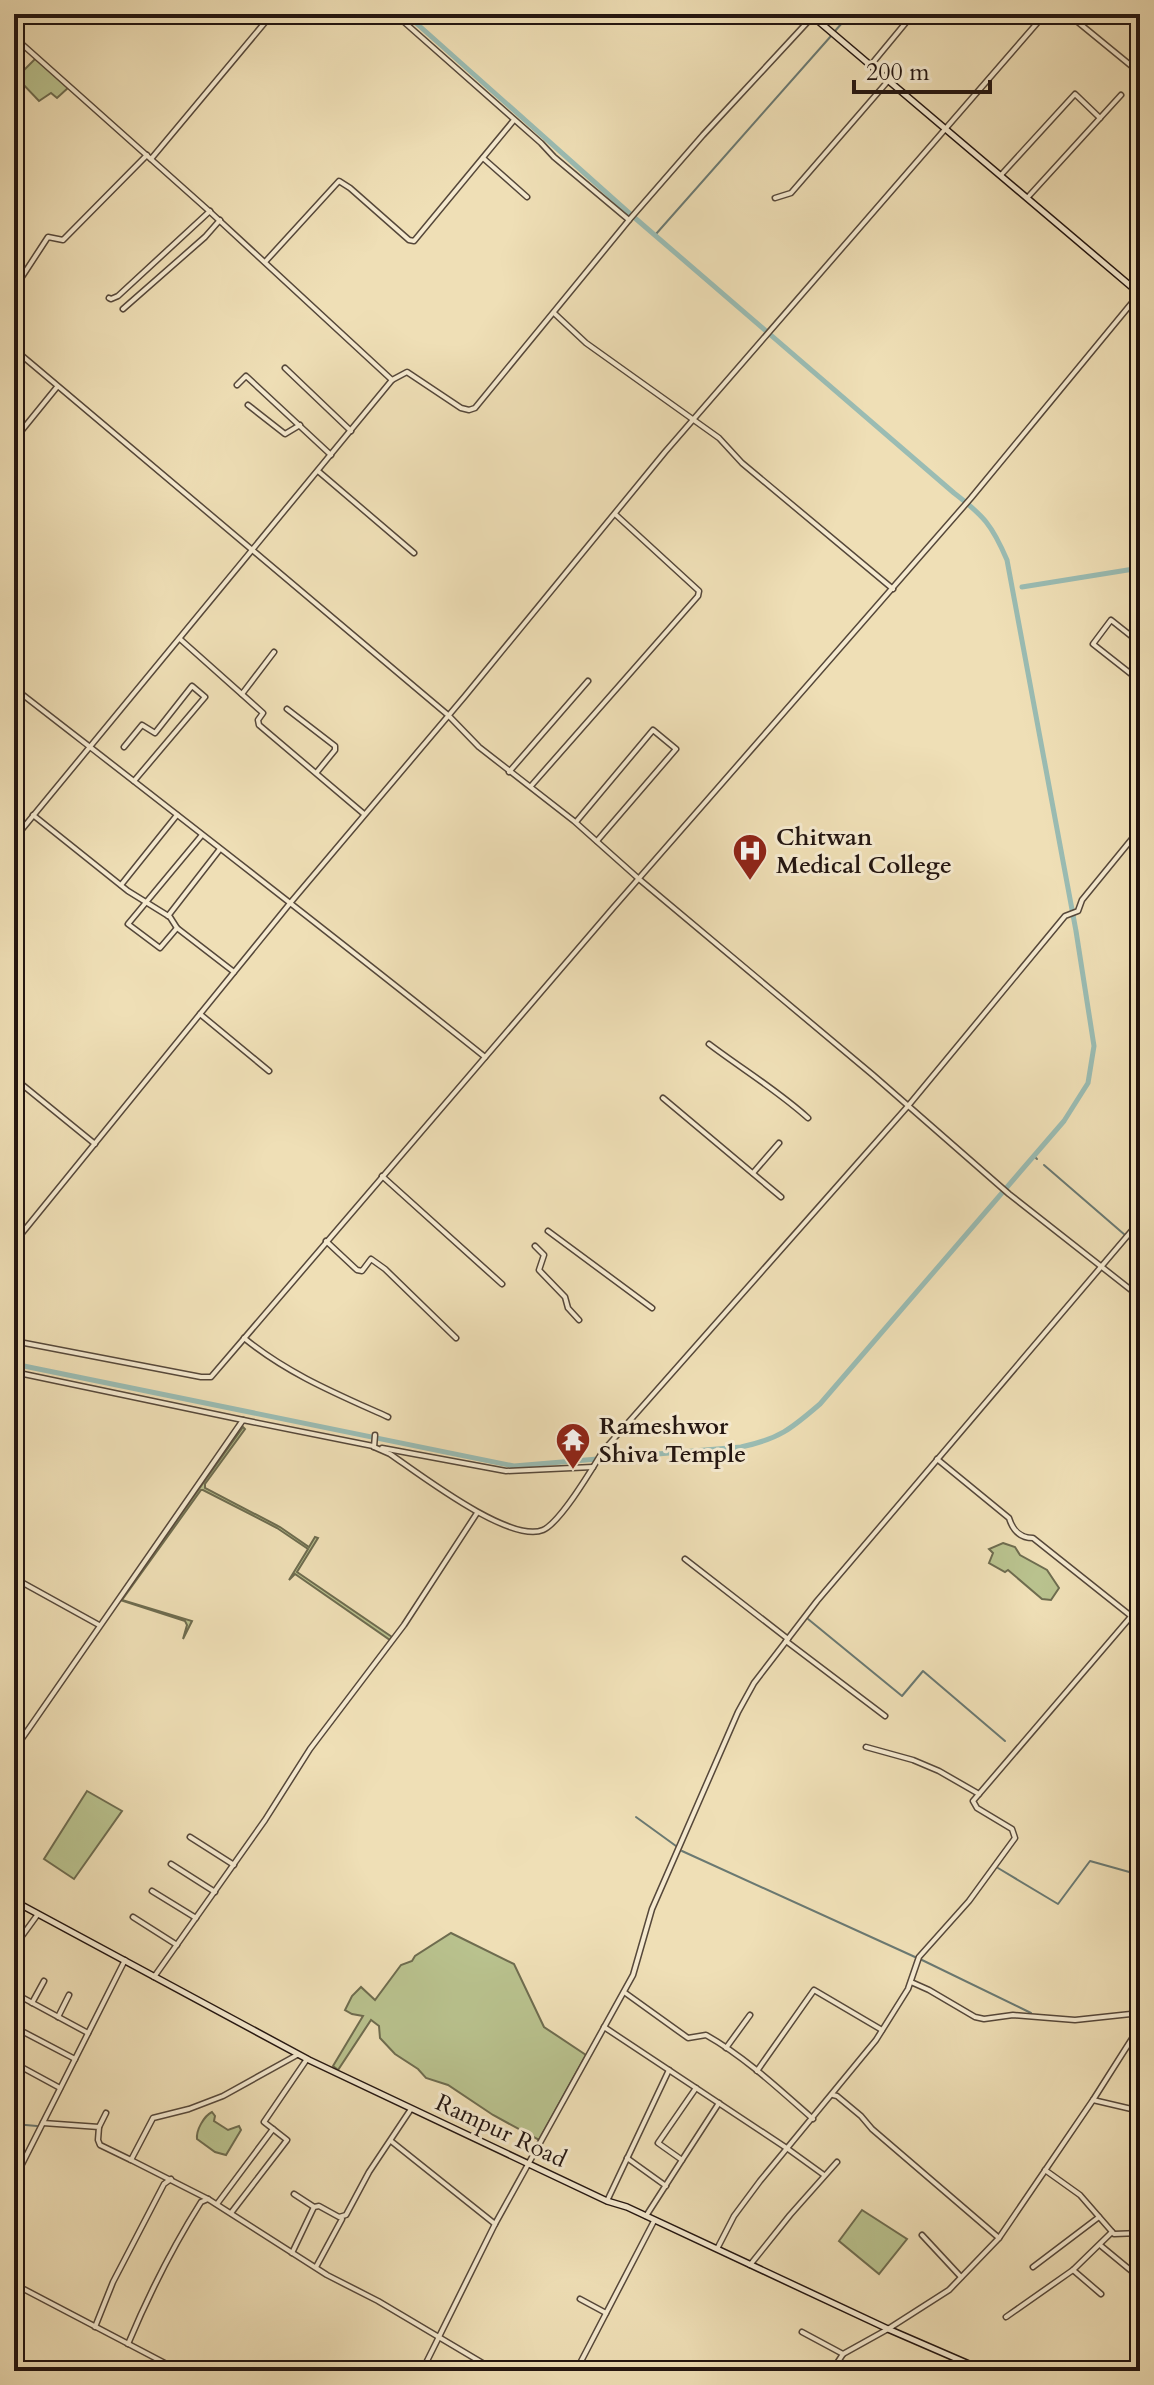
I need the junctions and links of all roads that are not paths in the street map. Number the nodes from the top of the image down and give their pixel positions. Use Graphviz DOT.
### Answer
graph roads {
  1 [pos="272,14"];
  2 [pos="395,14"];
  3 [pos="913,14"];
  4 [pos="1045,14"];
  5 [pos="1068,14"];
  6 [pos="812,15"];
  7 [pos="14,37"];
  8 [pos="870,66"];
  9 [pos="1140,73"];
  10 [pos="888,81"];
  11 [pos="1121,95"];
  12 [pos="1100,118"];
  13 [pos="514,120"];
  14 [pos="946,130"];
  15 [pos="149,157"];
  16 [pos="483,158"];
  17 [pos="1001,175"];
  18 [pos="527,197"];
  19 [pos="1028,197"];
  20 [pos="775,198"];
  21 [pos="210,211"];
  22 [pos="630,219"];
  23 [pos="220,220"];
  24 [pos="265,262"];
  25 [pos="14,289"];
  26 [pos="1140,293"];
  27 [pos="109,298"];
  28 [pos="123,309"];
  29 [pos="553,313"];
  30 [pos="14,349"];
  31 [pos="285,368"];
  32 [pos="392,380"];
  33 [pos="237,385"];
  34 [pos="57,387"];
  35 [pos="248,405"];
  36 [pos="693,420"];
  37 [pos="300,425"];
  38 [pos="351,431"];
  39 [pos="14,440"];
  40 [pos="331,455"];
  41 [pos="318,471"];
  42 [pos="615,514"];
  43 [pos="253,551"];
  44 [pos="414,553"];
  45 [pos="893,589"];
  46 [pos="180,639"];
  47 [pos="1140,643"];
  48 [pos="274,652"];
  49 [pos="588,681"];
  50 [pos="1140,681"];
  51 [pos="14,688"];
  52 [pos="242,694"];
  53 [pos="287,709"];
  54 [pos="448,715"];
  55 [pos="89,746"];
  56 [pos="124,747"];
  57 [pos="317,772"];
  58 [pos="509,772"];
  59 [pos="134,781"];
  60 [pos="531,786"];
  61 [pos="364,814"];
  62 [pos="33,815"];
  63 [pos="177,815"];
  64 [pos="576,822"];
  65 [pos="1140,829"];
  66 [pos="202,835"];
  67 [pos="14,839"];
  68 [pos="597,841"];
  69 [pos="220,849"];
  70 [pos="639,879"];
  71 [pos="121,885"];
  72 [pos="146,901"];
  73 [pos="291,902"];
  74 [pos="168,916"];
  75 [pos="177,928"];
  76 [pos="234,972"];
  77 [pos="200,1014"];
  78 [pos="709,1044"];
  79 [pos="485,1057"];
  80 [pos="269,1071"];
  81 [pos="14,1078"];
  82 [pos="663,1098"];
  83 [pos="908,1106"];
  84 [pos="808,1118"];
  85 [pos="779,1143"];
  86 [pos="95,1144"];
  87 [pos="753,1173"];
  88 [pos="382,1176"];
  89 [pos="781,1197"];
  90 [pos="1140,1221"];
  91 [pos="548,1231"];
  92 [pos="326,1240"];
  93 [pos="14,1243"];
  94 [pos="535,1246"];
  95 [pos="1102,1266"];
  96 [pos="502,1284"];
  97 [pos="1140,1297"];
  98 [pos="652,1308"];
  99 [pos="579,1320"];
  100 [pos="244,1338"];
  101 [pos="456,1338"];
  102 [pos="14,1341"];
  103 [pos="14,1372"];
  104 [pos="388,1417"];
  105 [pos="243,1420"];
  106 [pos="375,1435"];
  107 [pos="374,1445"];
  108 [pos="937,1459"];
  109 [pos="595,1464"];
  110 [pos="477,1513"];
  111 [pos="685,1559"];
  112 [pos="14,1578"];
  113 [pos="1140,1606"];
  114 [pos="1131,1616"];
  115 [pos="100,1626"];
  116 [pos="787,1640"];
  117 [pos="885,1716"];
  118 [pos="866,1747"];
  119 [pos="14,1750"];
  120 [pos="979,1794"];
  121 [pos="190,1837"];
  122 [pos="171,1864"];
  123 [pos="234,1865"];
  124 [pos="152,1891"];
  125 [pos="215,1892"];
  126 [pos="14,1901"];
  127 [pos="38,1914"];
  128 [pos="133,1917"];
  129 [pos="196,1918"];
  130 [pos="177,1945"];
  131 [pos="14,1947"];
  132 [pos="125,1960"];
  133 [pos="154,1977"];
  134 [pos="44,1981"];
  135 [pos="911,1982"];
  136 [pos="624,1991"];
  137 [pos="14,1993"];
  138 [pos="69,1995"];
  139 [pos="32,2003"];
  140 [pos="1140,2013"];
  141 [pos="750,2015"];
  142 [pos="58,2017"];
  143 [pos="1140,2026"];
  144 [pos="14,2027"];
  145 [pos="604,2027"];
  146 [pos="882,2030"];
  147 [pos="88,2033"];
  148 [pos="726,2048"];
  149 [pos="299,2054"];
  150 [pos="75,2059"];
  151 [pos="307,2059"];
  152 [pos="14,2063"];
  153 [pos="669,2070"];
  154 [pos="757,2071"];
  155 [pos="60,2088"];
  156 [pos="696,2088"];
  157 [pos="833,2095"];
  158 [pos="1093,2100"];
  159 [pos="719,2103"];
  160 [pos="411,2109"];
  161 [pos="1140,2111"];
  162 [pos="106,2113"];
  163 [pos="813,2119"];
  164 [pos="42,2123"];
  165 [pos="99,2127"];
  166 [pos="273,2129"];
  167 [pos="391,2141"];
  168 [pos="788,2149"];
  169 [pos="627,2158"];
  170 [pos="131,2160"];
  171 [pos="682,2160"];
  172 [pos="837,2162"];
  173 [pos="529,2165"];
  174 [pos="1045,2170"];
  175 [pos="158,2174"];
  176 [pos="824,2175"];
  177 [pos="171,2179"];
  178 [pos="14,2180"];
  179 [pos="163,2186"];
  180 [pos="666,2186"];
  181 [pos="294,2194"];
  182 [pos="208,2199"];
  183 [pos="607,2201"];
  184 [pos="217,2204"];
  185 [pos="314,2207"];
  186 [pos="231,2213"];
  187 [pos="646,2216"];
  188 [pos="344,2217"];
  189 [pos="1099,2217"];
  190 [pos="654,2220"];
  191 [pos="495,2224"];
  192 [pos="1112,2232"];
  193 [pos="1140,2233"];
  194 [pos="922,2235"];
  195 [pos="999,2238"];
  196 [pos="1100,2245"];
  197 [pos="717,2249"];
  198 [pos="292,2253"];
  199 [pos="750,2265"];
  200 [pos="316,2267"];
  201 [pos="1033,2267"];
  202 [pos="1073,2270"];
  203 [pos="961,2278"];
  204 [pos="1140,2278"];
  205 [pos="14,2284"];
  206 [pos="1101,2294"];
  207 [pos="580,2299"];
  208 [pos="606,2313"];
  209 [pos="1006,2317"];
  210 [pos="95,2327"];
  211 [pos="888,2329"];
  212 [pos="802,2332"];
  213 [pos="438,2337"];
  214 [pos="128,2344"];
  215 [pos="843,2354"];
  216 [pos="180,2371"];
  217 [pos="422,2371"];
  218 [pos="496,2371"];
  219 [pos="576,2371"];
  220 [pos="832,2371"];
  221 [pos="985,2371"];
  1 -- 15 [label="street"];
  2 -- 13 [label="street"];
  3 -- 8 [label="street"];
  4 -- 14 [label="street"];
  5 -- 9 [label="street"];
  6 -- 8 [label="main road"];
  6 -- 22 [label="street"];
  7 -- 15 [label="street"];
  8 -- 10 [label="main road"];
  10 -- 14 [label="main road"];
  10 -- 20 [label="street"];
  11 -- 12 [label="street"];
  12 -- 17 [label="street"];
  12 -- 19 [label="street"];
  13 -- 16 [label="street"];
  13 -- 22 [label="street"];
  14 -- 17 [label="main road"];
  14 -- 36 [label="street"];
  15 -- 21 [label="street"];
  15 -- 25 [label="street"];
  16 -- 18 [label="street"];
  16 -- 24 [label="street"];
  17 -- 19 [label="main road"];
  19 -- 26 [label="main road"];
  21 -- 23 [label="street"];
  21 -- 27 [label="street"];
  22 -- 29 [label="street"];
  23 -- 24 [label="street"];
  23 -- 28 [label="street"];
  24 -- 32 [label="street"];
  26 -- 45 [label="street"];
  29 -- 32 [label="street"];
  29 -- 36 [label="street"];
  30 -- 34 [label="street"];
  31 -- 38 [label="street"];
  32 -- 38 [label="street"];
  33 -- 37 [label="street"];
  34 -- 39 [label="street"];
  34 -- 43 [label="street"];
  35 -- 37 [label="street"];
  36 -- 42 [label="street"];
  36 -- 45 [label="street"];
  37 -- 40 [label="street"];
  38 -- 40 [label="street"];
  40 -- 41 [label="street"];
  41 -- 43 [label="street"];
  41 -- 44 [label="street"];
  42 -- 54 [label="street"];
  42 -- 60 [label="street"];
  43 -- 46 [label="street"];
  43 -- 54 [label="street"];
  45 -- 70 [label="street"];
  46 -- 52 [label="street"];
  46 -- 55 [label="street"];
  47 -- 50 [label="street"];
  48 -- 52 [label="street"];
  49 -- 58 [label="street"];
  51 -- 55 [label="street"];
  52 -- 57 [label="street"];
  53 -- 57 [label="street"];
  54 -- 58 [label="street"];
  54 -- 61 [label="street"];
  55 -- 59 [label="street"];
  55 -- 62 [label="street"];
  56 -- 59 [label="street"];
  57 -- 61 [label="street"];
  58 -- 60 [label="street"];
  59 -- 63 [label="street"];
  60 -- 64 [label="street"];
  61 -- 73 [label="street"];
  62 -- 67 [label="street"];
  62 -- 71 [label="street"];
  63 -- 66 [label="street"];
  63 -- 71 [label="street"];
  64 -- 68 [label="street"];
  64 -- 68 [label="street"];
  65 -- 83 [label="street"];
  66 -- 69 [label="street"];
  66 -- 72 [label="street"];
  68 -- 70 [label="street"];
  69 -- 73 [label="street"];
  69 -- 74 [label="street"];
  70 -- 79 [label="street"];
  70 -- 83 [label="street"];
  71 -- 72 [label="street"];
  72 -- 74 [label="street"];
  72 -- 75 [label="street"];
  73 -- 76 [label="street"];
  73 -- 79 [label="street"];
  74 -- 75 [label="street"];
  75 -- 76 [label="street"];
  76 -- 77 [label="street"];
  77 -- 80 [label="street"];
  77 -- 86 [label="street"];
  78 -- 84 [label="street"];
  79 -- 88 [label="street"];
  81 -- 86 [label="street"];
  82 -- 87 [label="street"];
  83 -- 95 [label="street"];
  83 -- 109 [label="street"];
  85 -- 87 [label="street"];
  86 -- 93 [label="street"];
  87 -- 89 [label="street"];
  88 -- 92 [label="street"];
  88 -- 96 [label="street"];
  90 -- 95 [label="street"];
  91 -- 98 [label="street"];
  92 -- 100 [label="street"];
  92 -- 101 [label="street"];
  94 -- 99 [label="street"];
  95 -- 97 [label="street"];
  95 -- 108 [label="street"];
  100 -- 102 [label="street"];
  100 -- 104 [label="street"];
  103 -- 105 [label="street"];
  105 -- 107 [label="street"];
  105 -- 115 [label="street"];
  106 -- 107 [label="street"];
  107 -- 109 [label="street"];
  107 -- 110 [label="street"];
  108 -- 114 [label="street"];
  108 -- 116 [label="street"];
  109 -- 110 [label="street"];
  110 -- 123 [label="street"];
  111 -- 116 [label="street"];
  112 -- 115 [label="street"];
  113 -- 114 [label="street"];
  114 -- 120 [label="street"];
  115 -- 119 [label="street"];
  116 -- 117 [label="street"];
  116 -- 136 [label="street"];
  118 -- 120 [label="street"];
  120 -- 135 [label="street"];
  121 -- 123 [label="street"];
  122 -- 125 [label="street"];
  123 -- 125 [label="street"];
  124 -- 129 [label="street"];
  125 -- 129 [label="street"];
  126 -- 127 [label="main road, Rampur Road"];
  127 -- 131 [label="street"];
  127 -- 132 [label="main road, Rampur Road"];
  128 -- 130 [label="street"];
  129 -- 130 [label="street"];
  130 -- 133 [label="street"];
  132 -- 133 [label="main road, Rampur Road"];
  132 -- 147 [label="street"];
  133 -- 149 [label="main road, Rampur Road"];
  134 -- 139 [label="street"];
  135 -- 140 [label="street"];
  135 -- 146 [label="street"];
  136 -- 145 [label="street"];
  136 -- 148 [label="street"];
  137 -- 139 [label="street"];
  138 -- 142 [label="street"];
  139 -- 142 [label="street"];
  141 -- 148 [label="street"];
  142 -- 147 [label="street"];
  143 -- 158 [label="street"];
  144 -- 150 [label="street"];
  145 -- 153 [label="street"];
  145 -- 173 [label="street"];
  146 -- 154 [label="street"];
  146 -- 157 [label="street"];
  147 -- 150 [label="street"];
  148 -- 154 [label="street"];
  149 -- 151 [label="main road, Rampur Road"];
  149 -- 170 [label="street"];
  150 -- 155 [label="street"];
  151 -- 160 [label="main road, Rampur Road"];
  151 -- 166 [label="street"];
  152 -- 155 [label="street"];
  153 -- 156 [label="street"];
  153 -- 169 [label="street"];
  154 -- 163 [label="street"];
  155 -- 164 [label="street"];
  156 -- 159 [label="street"];
  156 -- 171 [label="street"];
  157 -- 163 [label="street"];
  157 -- 195 [label="street"];
  158 -- 161 [label="street"];
  158 -- 174 [label="street"];
  159 -- 168 [label="street"];
  159 -- 171 [label="street"];
  160 -- 167 [label="street"];
  160 -- 173 [label="main road, Rampur Road"];
  162 -- 165 [label="street"];
  163 -- 168 [label="street"];
  164 -- 165 [label="street"];
  164 -- 178 [label="street"];
  165 -- 170 [label="street"];
  166 -- 184 [label="street"];
  166 -- 186 [label="street"];
  167 -- 188 [label="street"];
  167 -- 191 [label="street"];
  168 -- 176 [label="street"];
  168 -- 197 [label="street"];
  169 -- 180 [label="street"];
  169 -- 183 [label="street"];
  170 -- 175 [label="street"];
  171 -- 180 [label="street"];
  172 -- 176 [label="street"];
  173 -- 183 [label="main road, Rampur Road"];
  173 -- 191 [label="street"];
  174 -- 189 [label="street"];
  174 -- 195 [label="street"];
  175 -- 177 [label="street"];
  175 -- 179 [label="street"];
  176 -- 199 [label="street"];
  177 -- 179 [label="street"];
  177 -- 182 [label="street"];
  179 -- 210 [label="street"];
  180 -- 187 [label="street"];
  181 -- 185 [label="street"];
  182 -- 184 [label="street"];
  182 -- 214 [label="street"];
  183 -- 187 [label="main road, Rampur Road"];
  184 -- 186 [label="street"];
  185 -- 188 [label="street"];
  185 -- 198 [label="street"];
  186 -- 198 [label="street"];
  187 -- 190 [label="main road, Rampur Road"];
  188 -- 200 [label="street"];
  189 -- 192 [label="street"];
  189 -- 201 [label="street"];
  190 -- 197 [label="main road, Rampur Road"];
  190 -- 208 [label="street"];
  191 -- 213 [label="street"];
  192 -- 193 [label="street"];
  192 -- 196 [label="street"];
  194 -- 203 [label="street"];
  195 -- 203 [label="street"];
  196 -- 202 [label="street"];
  196 -- 204 [label="street"];
  197 -- 199 [label="main road, Rampur Road"];
  198 -- 200 [label="street"];
  199 -- 211 [label="main road, Rampur Road"];
  200 -- 213 [label="street"];
  202 -- 206 [label="street"];
  202 -- 209 [label="street"];
  203 -- 211 [label="street"];
  205 -- 210 [label="street"];
  207 -- 208 [label="street"];
  208 -- 219 [label="street"];
  210 -- 214 [label="street"];
  211 -- 215 [label="street"];
  211 -- 221 [label="main road, Rampur Road"];
  212 -- 215 [label="street"];
  213 -- 217 [label="street"];
  213 -- 218 [label="street"];
  214 -- 216 [label="street"];
  215 -- 220 [label="street"];
}
